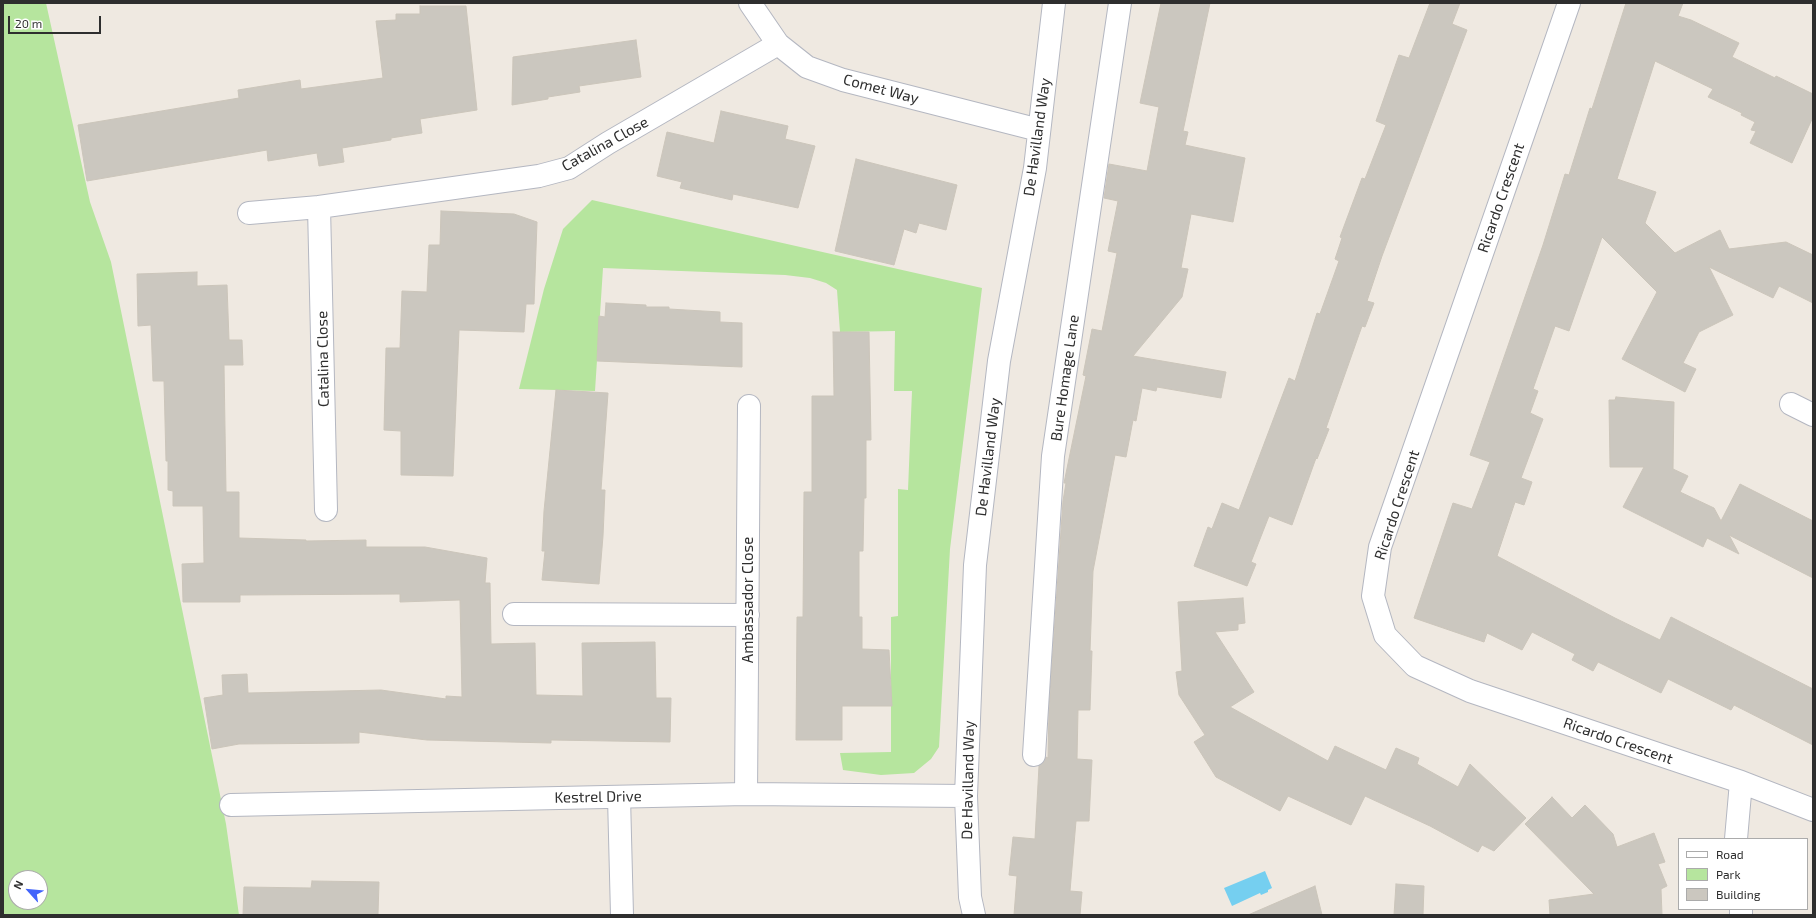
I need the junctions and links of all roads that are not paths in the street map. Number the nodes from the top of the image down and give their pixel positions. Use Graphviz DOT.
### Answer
graph roads {
  1 [pos="750,3"];
  2 [pos="1054,3"];
  3 [pos="1120,3"];
  4 [pos="1568,3"];
  5 [pos="778,44"];
  6 [pos="1039,130"];
  7 [pos="319,207"];
  8 [pos="249,213"];
  9 [pos="1791,404"];
  10 [pos="749,406"];
  11 [pos="1813,415"];
  12 [pos="326,510"];
  13 [pos="514,614"];
  14 [pos="748,615"];
  15 [pos="1034,755"];
  16 [pos="1741,782"];
  17 [pos="746,794"];
  18 [pos="966,796"];
  19 [pos="619,797"];
  20 [pos="231,805"];
  21 [pos="1813,810"];
  22 [pos="1736,838"];
  23 [pos="622,915"];
  24 [pos="974,915"];
  1 -- 5 [label="street, Comet Way"];
  2 -- 6 [label="street, De Havilland Way"];
  3 -- 15 [label="street, Bure Homage Lane"];
  4 -- 16 [label="street, Ricardo Crescent"];
  5 -- 6 [label="street, Comet Way"];
  5 -- 7 [label="street, Catalina Close"];
  6 -- 18 [label="street, De Havilland Way"];
  7 -- 8 [label="street, Catalina Close"];
  7 -- 12 [label="street, Catalina Close"];
  9 -- 11 [label="street"];
  10 -- 14 [label="street, Ambassador Close"];
  13 -- 14 [label="street"];
  14 -- 17 [label="street, Ambassador Close"];
  16 -- 21 [label="street, Ricardo Crescent"];
  16 -- 22 [label="street"];
  17 -- 18 [label="street, Kestrel Drive"];
  17 -- 19 [label="street, Kestrel Drive"];
  18 -- 24 [label="street, De Havilland Way"];
  19 -- 20 [label="street, Kestrel Drive"];
  19 -- 23 [label="street"];
}
